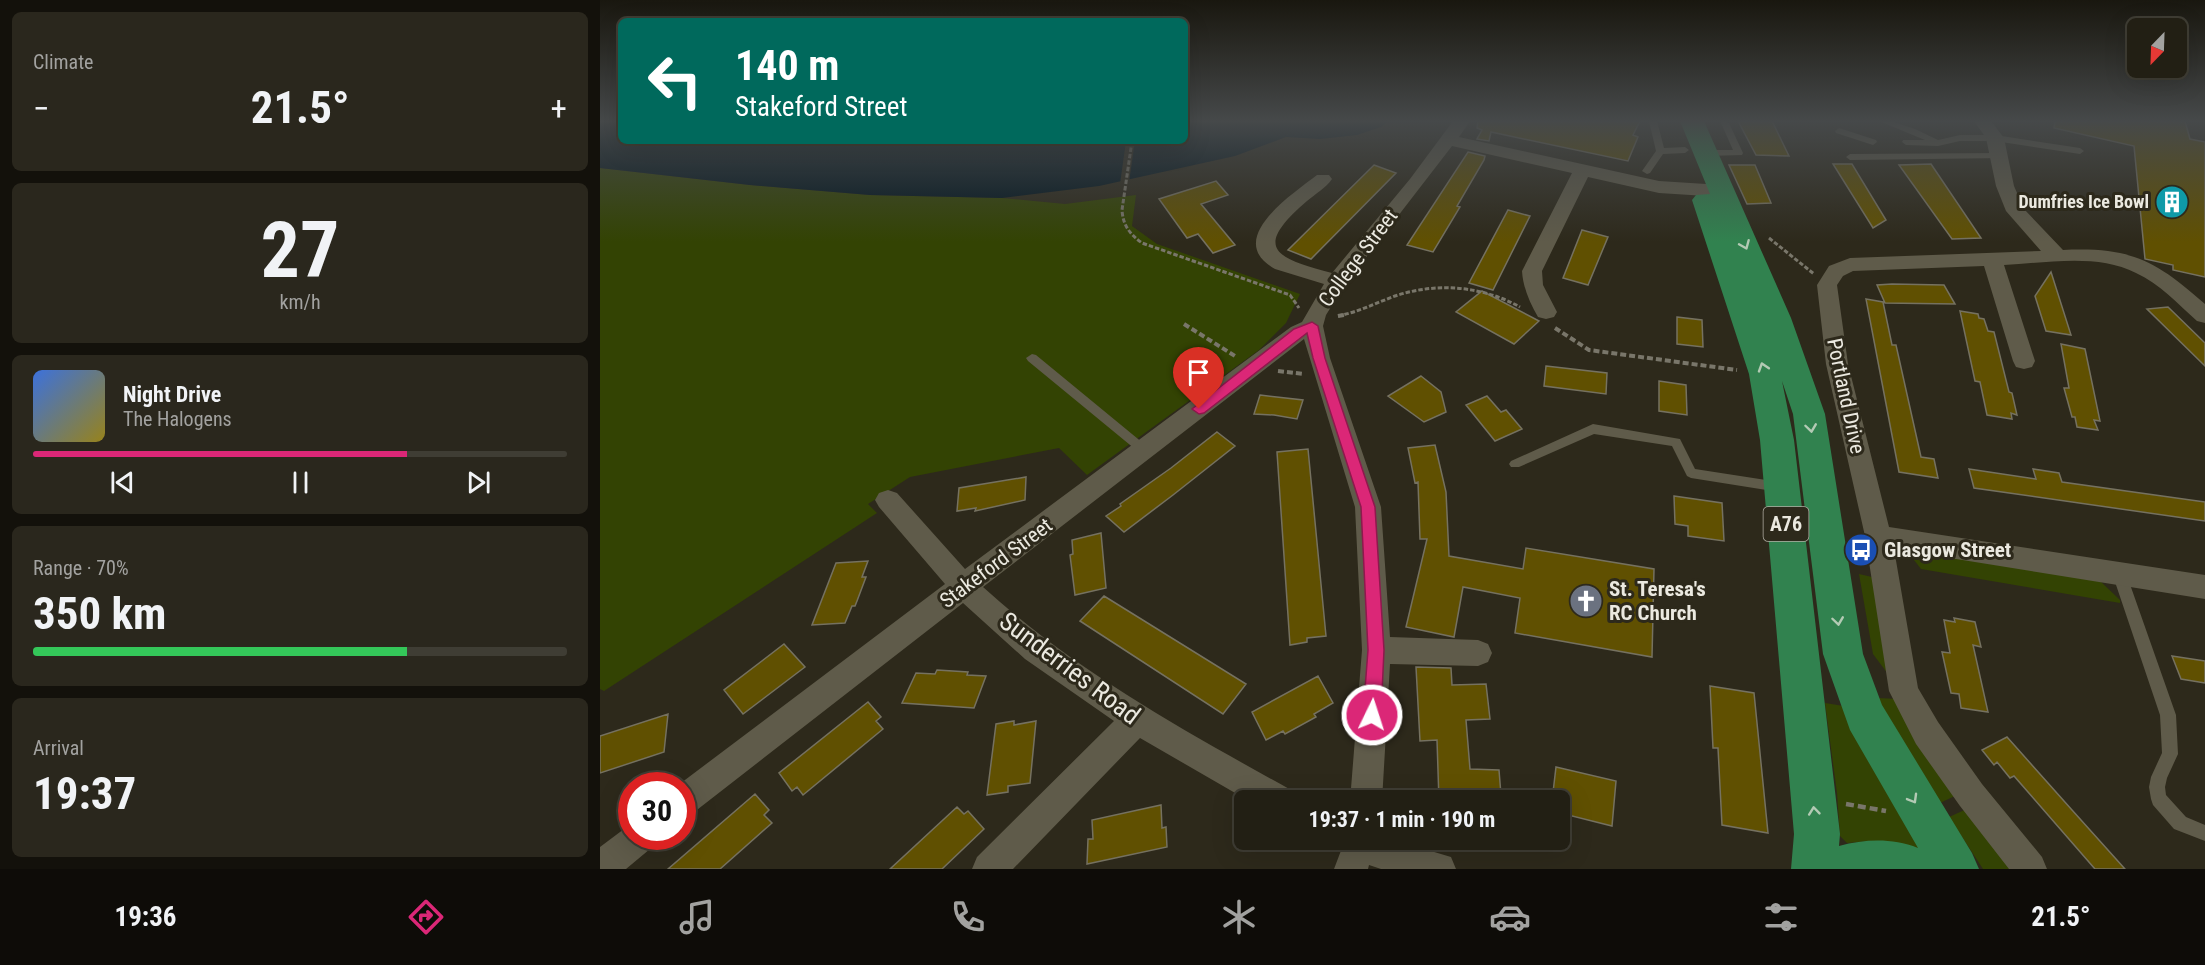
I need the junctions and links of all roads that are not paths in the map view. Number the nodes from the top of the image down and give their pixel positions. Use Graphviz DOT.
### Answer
graph roads {
  1 [pos="1431,162"];
  2 [pos="1541,162"];
  3 [pos="1653,162"];
  4 [pos="1700,162"];
  5 [pos="2001,162"];
  6 [pos="1582,171"];
  7 [pos="1647,171"];
  8 [pos="1323,178"];
  9 [pos="1712,191"];
  10 [pos="2056,255"];
  11 [pos="1993,261"];
  12 [pos="1337,281"];
  13 [pos="1541,316"];
  14 [pos="2205,316"];
  15 [pos="1313,320"];
  16 [pos="1032,358"];
  17 [pos="2025,361"];
  18 [pos="1145,451"];
  19 [pos="1515,464"];
  20 [pos="1783,488"];
  21 [pos="888,500"];
  22 [pos="1878,536"];
  23 [pos="2119,572"];
  24 [pos="964,586"];
  25 [pos="2205,587"];
  26 [pos="1376,650"];
  27 [pos="1478,653"];
  28 [pos="1137,720"];
  29 [pos="1261,790"];
  30 [pos="1367,790"];
  31 [pos="696,791"];
  32 [pos="2205,833"];
  33 [pos="1358,851"];
  34 [pos="989,869"];
  35 [pos="1439,869"];
  36 [pos="1814,869"];
  37 [pos="1839,869"];
  38 [pos="1912,869"];
  39 [pos="1956,869"];
  40 [pos="2030,869"];
  1 -- 12 [label="street, College Street"];
  2 -- 6 [label="street"];
  3 -- 7 [label="lane"];
  4 -- 9 [label="main road, A76"];
  5 -- 10 [label="street"];
  6 -- 9 [label="street"];
  6 -- 13 [label="street"];
  8 -- 12 [label="street"];
  20 -- 9 [label="main road, A76, one-way"];
  9 -- 39 [label="main road, A76, one-way"];
  10 -- 11 [label="street, Portland Drive"];
  10 -- 14 [label="street, Portland Drive"];
  11 -- 17 [label="street"];
  11 -- 22 [label="street, Portland Drive"];
  12 -- 15 [label="street, College Street"];
  15 -- 18 [label="street, Stakeford Street"];
  15 -- 26 [label="street, College Street"];
  16 -- 18 [label="lane"];
  18 -- 24 [label="street, Stakeford Street"];
  19 -- 20 [label="lane"];
  36 -- 20 [label="main road, A76, one-way"];
  21 -- 24 [label="street, Sunderries Road"];
  22 -- 23 [label="street"];
  22 -- 40 [label="street, Portland Drive"];
  23 -- 25 [label="street"];
  23 -- 32 [label="lane"];
  24 -- 28 [label="street, Sunderries Road"];
  24 -- 31 [label="street, Stakeford Street"];
  26 -- 27 [label="street"];
  26 -- 30 [label="street, College Street"];
  28 -- 29 [label="street, Sunderries Road"];
  28 -- 34 [label="street"];
  33 -- 35 [label="street"];
  37 -- 38 [label="main road"];
}
